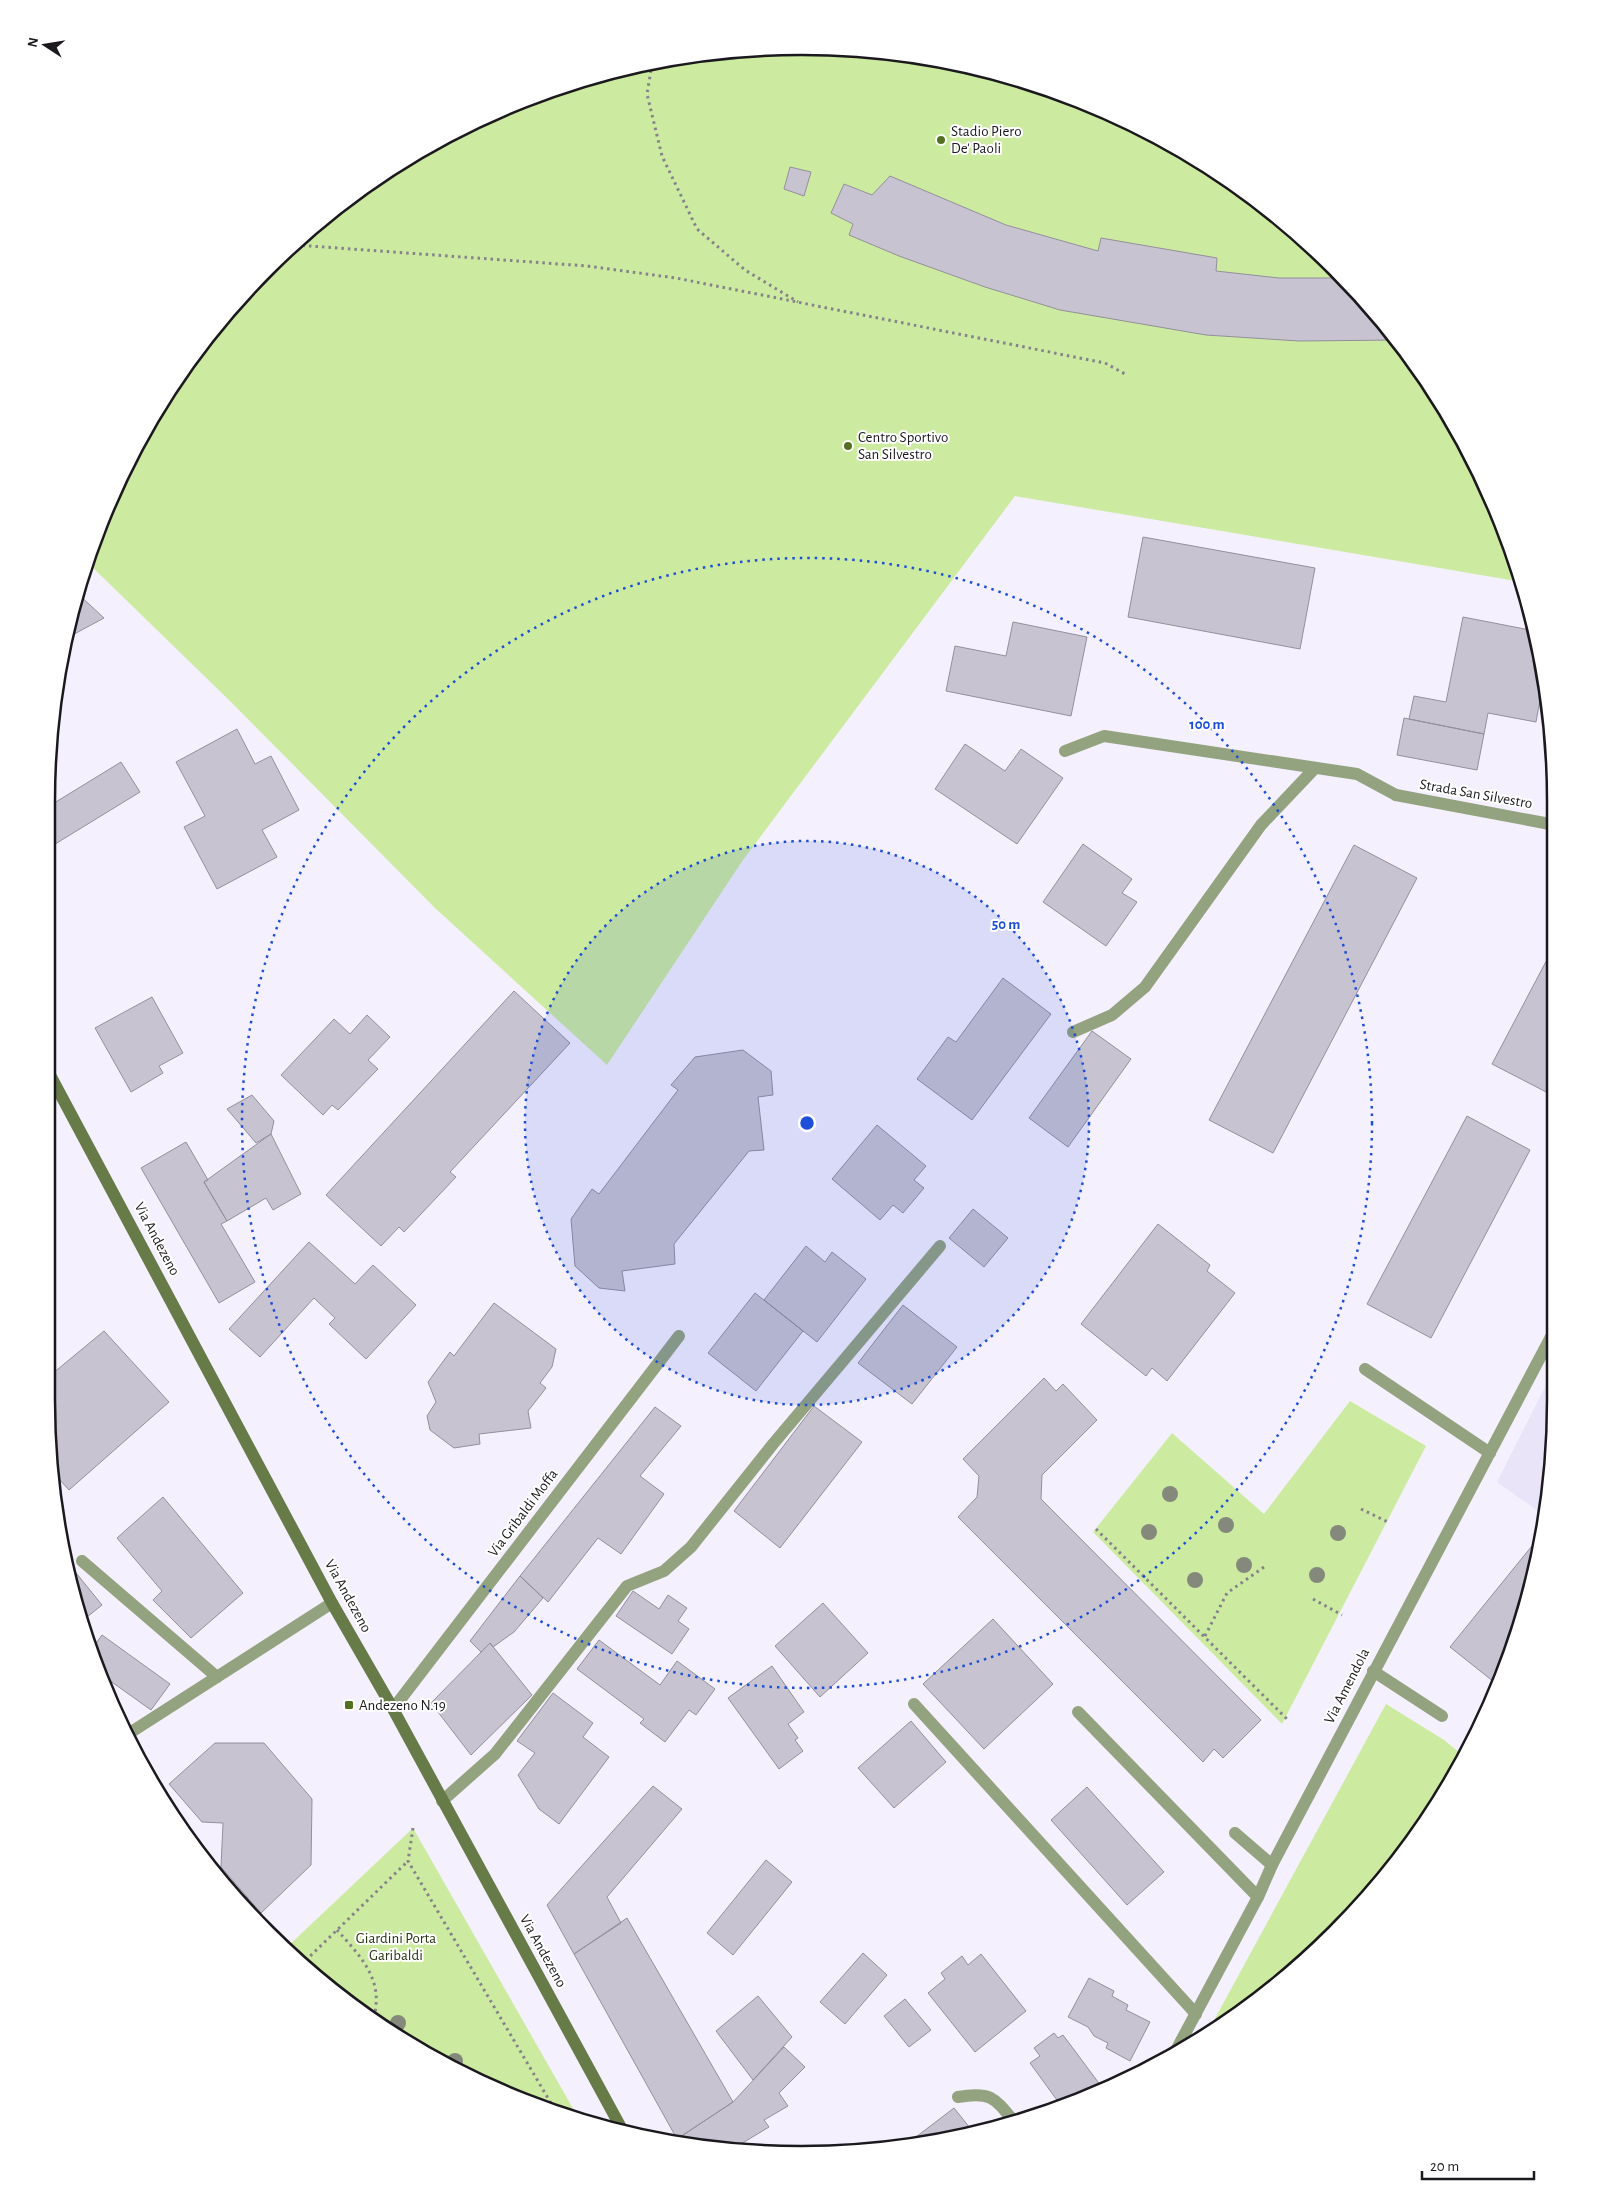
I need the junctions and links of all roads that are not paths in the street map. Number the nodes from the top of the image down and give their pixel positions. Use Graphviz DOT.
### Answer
graph roads {
  1 [pos="1065,751"];
  2 [pos="1315,768"];
  3 [pos="1547,823"];
  4 [pos="1073,1032"];
  5 [pos="55,1084"];
  6 [pos="940,1246"];
  7 [pos="679,1336"];
  8 [pos="1547,1344"];
  9 [pos="1365,1369"];
  10 [pos="1490,1453"];
  11 [pos="82,1561"];
  12 [pos="332,1603"];
  13 [pos="1373,1671"];
  14 [pos="216,1678"];
  15 [pos="914,1704"];
  16 [pos="393,1710"];
  17 [pos="1078,1712"];
  18 [pos="1442,1716"];
  19 [pos="133,1732"];
  20 [pos="442,1801"];
  21 [pos="1235,1833"];
  22 [pos="1272,1865"];
  23 [pos="1258,1897"];
  24 [pos="1196,2014"];
  25 [pos="1181,2042"];
  26 [pos="958,2097"];
  27 [pos="1010,2116"];
  28 [pos="619,2124"];
  1 -- 2 [label="street, Strada San Silvestro"];
  2 -- 3 [label="street, Strada San Silvestro"];
  2 -- 4 [label="street"];
  5 -- 12 [label="main road, Via Andezeno"];
  6 -- 20 [label="street"];
  7 -- 16 [label="street, Via Gribaldi Moffa"];
  8 -- 10 [label="street, Via Amendola"];
  9 -- 10 [label="street"];
  10 -- 13 [label="street, Via Amendola"];
  11 -- 14 [label="street"];
  12 -- 14 [label="street"];
  12 -- 16 [label="main road, Via Andezeno"];
  13 -- 18 [label="street"];
  13 -- 22 [label="street, Via Amendola"];
  14 -- 19 [label="street"];
  15 -- 24 [label="street"];
  16 -- 20 [label="main road, Via Andezeno"];
  17 -- 23 [label="street"];
  20 -- 28 [label="main road, Via Andezeno"];
  21 -- 22 [label="street"];
  22 -- 23 [label="street, Via Amendola"];
  23 -- 24 [label="street, Via Amendola"];
  24 -- 25 [label="street, Via Amendola"];
  26 -- 27 [label="street"];
}
